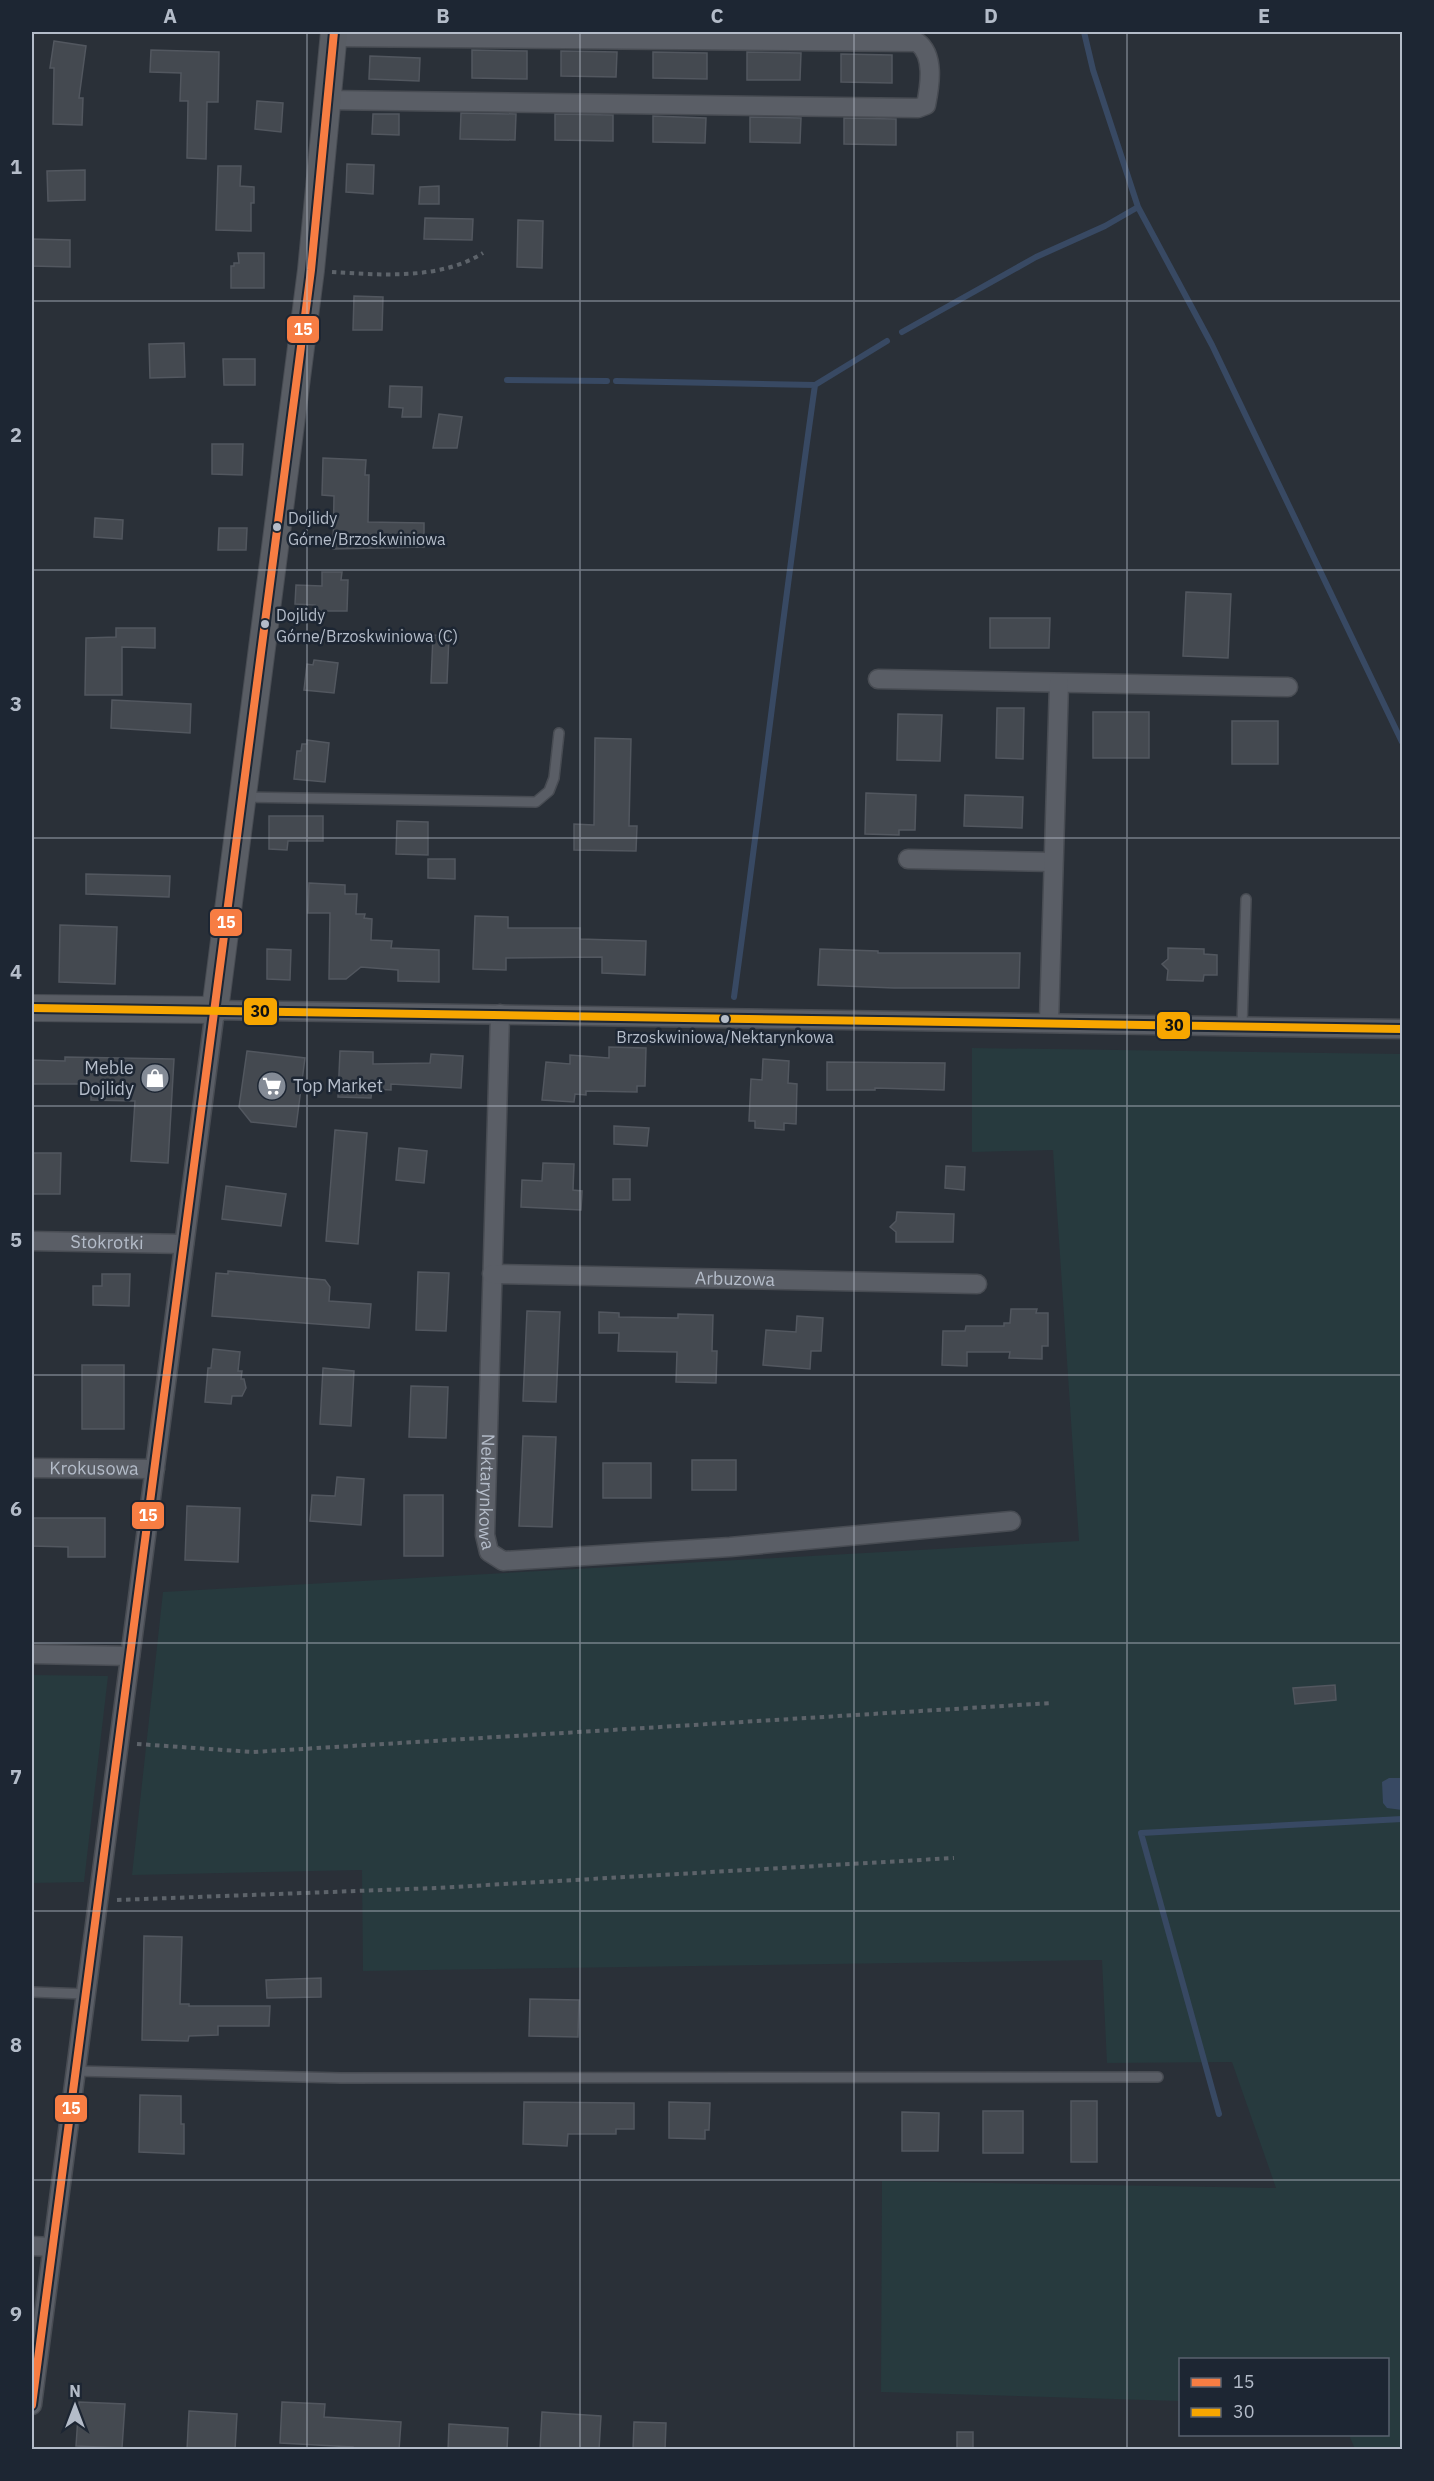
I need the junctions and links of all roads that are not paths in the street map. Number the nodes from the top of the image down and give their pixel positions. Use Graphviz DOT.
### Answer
graph roads {
  1 [pos="334,34"];
  2 [pos="327,100"];
  3 [pos="878,679"];
  4 [pos="1059,683"];
  5 [pos="1288,687"];
  6 [pos="559,733"];
  7 [pos="243,797"];
  8 [pos="908,859"];
  9 [pos="1053,862"];
  10 [pos="1246,898"];
  11 [pos="32,1008"];
  12 [pos="215,1010"];
  13 [pos="500,1014"];
  14 [pos="1049,1022"];
  15 [pos="1242,1026"];
  16 [pos="1402,1029"];
  17 [pos="32,1241"];
  18 [pos="184,1244"];
  19 [pos="492,1274"];
  20 [pos="977,1284"];
  21 [pos="32,1468"];
  22 [pos="155,1469"];
  23 [pos="1011,1521"];
  24 [pos="32,1654"];
  25 [pos="130,1656"];
  26 [pos="32,1992"];
  27 [pos="86,1994"];
  28 [pos="76,2071"];
  29 [pos="1158,2077"];
  30 [pos="32,2246"];
  31 [pos="52,2247"];
  32 [pos="32,2405"];
  1 -- 2 [label="street"];
  1 -- 2 [label="street"];
  2 -- 7 [label="street"];
  3 -- 4 [label="street"];
  4 -- 5 [label="street"];
  4 -- 9 [label="street"];
  6 -- 7 [label="lane"];
  7 -- 12 [label="street"];
  8 -- 9 [label="street"];
  9 -- 14 [label="street"];
  10 -- 15 [label="lane"];
  11 -- 12 [label="street"];
  12 -- 13 [label="street"];
  12 -- 18 [label="street"];
  13 -- 14 [label="street"];
  13 -- 19 [label="street, Nektarynkowa"];
  14 -- 15 [label="street"];
  15 -- 16 [label="street"];
  17 -- 18 [label="street, Stokrotki"];
  18 -- 22 [label="street"];
  19 -- 20 [label="street, Arbuzowa"];
  19 -- 23 [label="street, Nektarynkowa"];
  21 -- 22 [label="street, Krokusowa"];
  22 -- 25 [label="street"];
  24 -- 25 [label="street"];
  25 -- 27 [label="street"];
  26 -- 27 [label="lane"];
  27 -- 28 [label="street"];
  28 -- 29 [label="lane"];
  28 -- 31 [label="street"];
  30 -- 31 [label="street"];
  31 -- 32 [label="street"];
}
